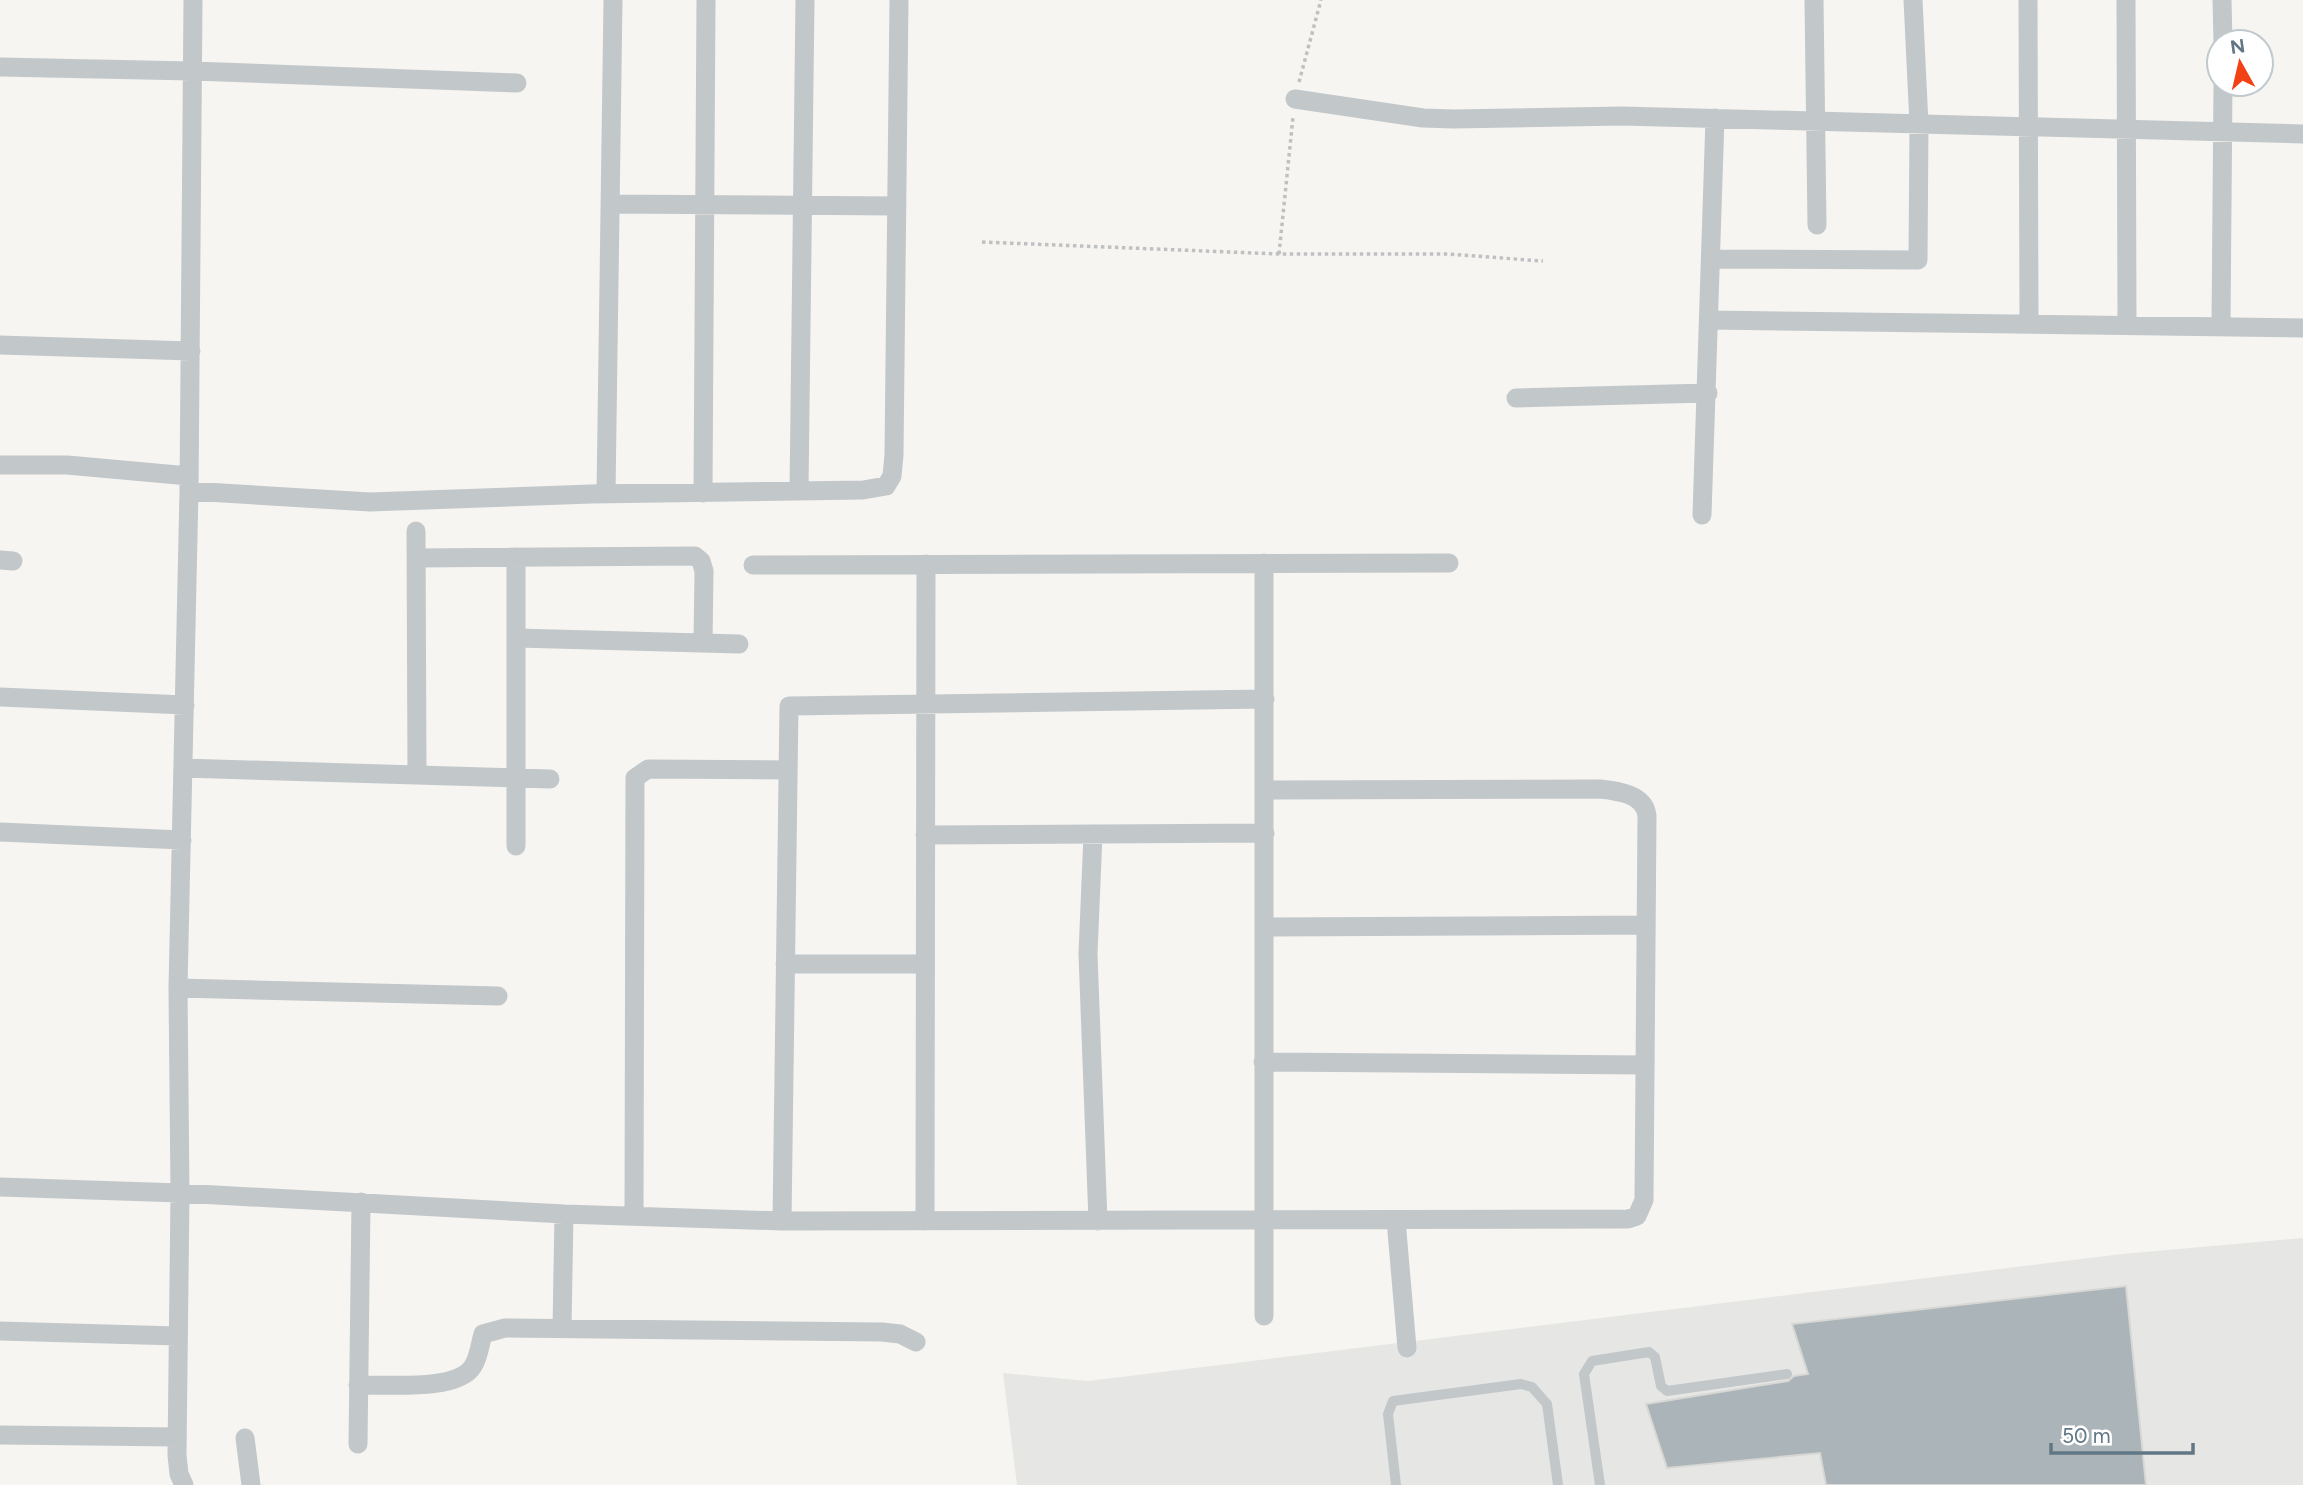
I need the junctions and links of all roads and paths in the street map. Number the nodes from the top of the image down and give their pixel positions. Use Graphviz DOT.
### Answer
graph roads {
  1 [pos="193,0"];
  2 [pos="613,0"];
  3 [pos="706,0"];
  4 [pos="805,0"];
  5 [pos="899,0"];
  6 [pos="1321,0"];
  7 [pos="1814,0"];
  8 [pos="1913,0"];
  9 [pos="2028,0"];
  10 [pos="2126,0"];
  11 [pos="2222,0"];
  12 [pos="2223,28"];
  13 [pos="0,67"];
  14 [pos="192,71"];
  15 [pos="517,83"];
  16 [pos="2223,98"];
  17 [pos="1295,99"];
  18 [pos="1715,118"];
  19 [pos="1818,121"];
  20 [pos="1919,124"];
  21 [pos="2028,127"];
  22 [pos="2128,129"];
  23 [pos="2223,131"];
  24 [pos="2303,134"];
  25 [pos="610,204"];
  26 [pos="705,205"];
  27 [pos="802,205"];
  28 [pos="897,206"];
  29 [pos="1817,225"];
  30 [pos="982,242"];
  31 [pos="1279,254"];
  32 [pos="1712,259"];
  33 [pos="1543,261"];
  34 [pos="1710,320"];
  35 [pos="2029,324"];
  36 [pos="2127,325"];
  37 [pos="2221,326"];
  38 [pos="2303,328"];
  39 [pos="0,345"];
  40 [pos="191,351"];
  41 [pos="1708,393"];
  42 [pos="1516,398"];
  43 [pos="0,465"];
  44 [pos="189,483"];
  45 [pos="799,491"];
  46 [pos="704,493"];
  47 [pos="607,494"];
  48 [pos="1702,516"];
  49 [pos="416,531"];
  50 [pos="516,557"];
  51 [pos="416,558"];
  52 [pos="1264,563"];
  53 [pos="1449,563"];
  54 [pos="926,564"];
  55 [pos="753,565"];
  56 [pos="517,638"];
  57 [pos="703,643"];
  58 [pos="739,644"];
  59 [pos="0,697"];
  60 [pos="1265,699"];
  61 [pos="925,703"];
  62 [pos="184,705"];
  63 [pos="183,768"];
  64 [pos="787,770"];
  65 [pos="417,775"];
  66 [pos="516,778"];
  67 [pos="550,779"];
  68 [pos="1265,790"];
  69 [pos="0,832"];
  70 [pos="1265,833"];
  71 [pos="1093,834"];
  72 [pos="925,835"];
  73 [pos="182,840"];
  74 [pos="516,846"];
  75 [pos="1646,925"];
  76 [pos="1265,927"];
  77 [pos="785,964"];
  78 [pos="925,964"];
  79 [pos="178,988"];
  80 [pos="498,996"];
  81 [pos="1264,1062"];
  82 [pos="1645,1065"];
  83 [pos="0,1187"];
  84 [pos="180,1193"];
  85 [pos="361,1202"];
  86 [pos="564,1214"];
  87 [pos="634,1216"];
  88 [pos="1262,1220"];
  89 [pos="1396,1220"];
  90 [pos="782,1221"];
  91 [pos="925,1221"];
  92 [pos="1098,1222"];
  93 [pos="1264,1316"];
  94 [pos="562,1328"];
  95 [pos="0,1331"];
  96 [pos="178,1336"];
  97 [pos="916,1342"];
  98 [pos="1406,1348"];
  99 [pos="1787,1374"];
  100 [pos="358,1385"];
  101 [pos="0,1435"];
  102 [pos="177,1437"];
  103 [pos="245,1438"];
  104 [pos="358,1444"];
  105 [pos="184,1485"];
  106 [pos="250,1485"];
  107 [pos="1396,1485"];
  108 [pos="1558,1485"];
  109 [pos="1600,1485"];
  1 -- 14 [label="street"];
  2 -- 25 [label="street"];
  3 -- 26 [label="street"];
  4 -- 27 [label="street"];
  5 -- 28 [label="street"];
  6 -- 17 [label="path"];
  7 -- 19 [label="street"];
  8 -- 20 [label="street"];
  9 -- 21 [label="street"];
  10 -- 22 [label="street"];
  11 -- 12 [label="street"];
  13 -- 14 [label="street"];
  14 -- 15 [label="street"];
  14 -- 40 [label="street"];
  16 -- 23 [label="street"];
  17 -- 18 [label="street"];
  17 -- 31 [label="path"];
  18 -- 19 [label="street"];
  18 -- 32 [label="street"];
  19 -- 20 [label="street"];
  19 -- 29 [label="street"];
  20 -- 21 [label="street"];
  20 -- 32 [label="street"];
  21 -- 22 [label="street"];
  21 -- 35 [label="street"];
  22 -- 23 [label="street"];
  22 -- 36 [label="street"];
  23 -- 24 [label="street"];
  23 -- 37 [label="street"];
  25 -- 26 [label="street"];
  25 -- 47 [label="street"];
  26 -- 27 [label="street"];
  26 -- 46 [label="street"];
  27 -- 28 [label="street"];
  27 -- 45 [label="street"];
  28 -- 45 [label="street"];
  30 -- 31 [label="path"];
  31 -- 33 [label="path"];
  32 -- 34 [label="street"];
  34 -- 35 [label="street"];
  34 -- 41 [label="street"];
  35 -- 36 [label="street"];
  36 -- 37 [label="street"];
  37 -- 38 [label="street"];
  39 -- 40 [label="street"];
  40 -- 44 [label="street"];
  41 -- 42 [label="street"];
  41 -- 48 [label="street"];
  43 -- 44 [label="street"];
  44 -- 47 [label="street"];
  44 -- 62 [label="street"];
  45 -- 46 [label="street"];
  46 -- 47 [label="street"];
  49 -- 51 [label="street"];
  50 -- 51 [label="street"];
  50 -- 56 [label="street"];
  50 -- 57 [label="street"];
  51 -- 65 [label="street"];
  52 -- 53 [label="street"];
  52 -- 54 [label="street"];
  52 -- 60 [label="street"];
  54 -- 55 [label="street"];
  54 -- 61 [label="street"];
  56 -- 57 [label="street"];
  56 -- 66 [label="street"];
  57 -- 58 [label="street"];
  59 -- 62 [label="street"];
  60 -- 61 [label="street"];
  60 -- 68 [label="street"];
  61 -- 64 [label="street"];
  61 -- 72 [label="street"];
  62 -- 63 [label="street"];
  63 -- 65 [label="street"];
  63 -- 73 [label="street"];
  64 -- 77 [label="street"];
  64 -- 87 [label="street"];
  65 -- 66 [label="street"];
  66 -- 67 [label="street"];
  66 -- 74 [label="street"];
  68 -- 70 [label="street"];
  68 -- 75 [label="street"];
  69 -- 73 [label="street"];
  70 -- 71 [label="street"];
  70 -- 76 [label="street"];
  71 -- 72 [label="street"];
  71 -- 92 [label="street"];
  72 -- 78 [label="street"];
  73 -- 79 [label="street"];
  75 -- 76 [label="street"];
  75 -- 82 [label="street"];
  76 -- 81 [label="street"];
  77 -- 78 [label="street"];
  77 -- 90 [label="street"];
  78 -- 91 [label="street"];
  79 -- 80 [label="street"];
  79 -- 84 [label="street"];
  81 -- 82 [label="street"];
  81 -- 88 [label="street"];
  82 -- 89 [label="street"];
  83 -- 84 [label="street"];
  84 -- 85 [label="street"];
  84 -- 96 [label="street"];
  85 -- 86 [label="street"];
  85 -- 100 [label="street"];
  86 -- 87 [label="street"];
  86 -- 94 [label="street"];
  87 -- 90 [label="street"];
  88 -- 89 [label="street"];
  88 -- 92 [label="street"];
  88 -- 93 [label="street"];
  89 -- 98 [label="street"];
  90 -- 91 [label="street"];
  91 -- 92 [label="street"];
  94 -- 97 [label="street"];
  94 -- 100 [label="street"];
  95 -- 96 [label="street"];
  96 -- 102 [label="street"];
  99 -- 109 [label="lane"];
  100 -- 104 [label="street"];
  101 -- 102 [label="street"];
  102 -- 105 [label="street"];
  103 -- 106 [label="street"];
  107 -- 108 [label="lane"];
}
